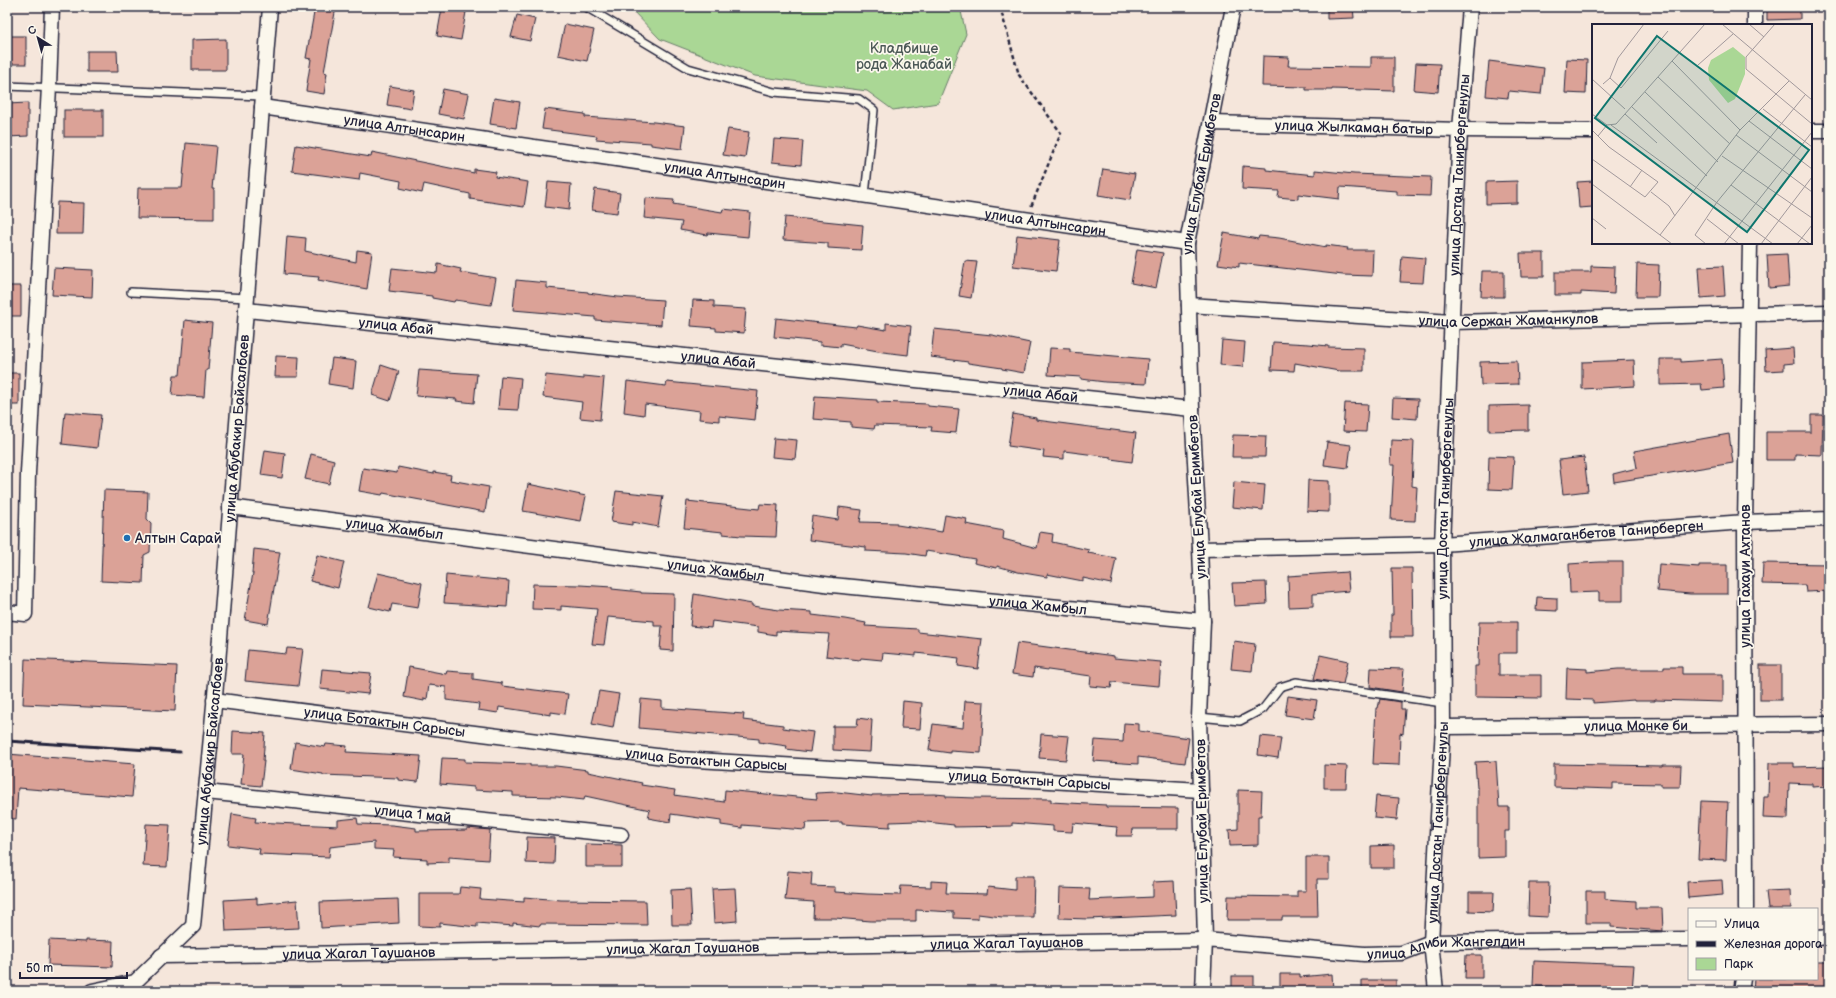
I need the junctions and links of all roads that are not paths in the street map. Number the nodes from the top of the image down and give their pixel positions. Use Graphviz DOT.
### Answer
graph roads {
  1 [pos="52,7"];
  2 [pos="270,7"];
  3 [pos="586,7"];
  4 [pos="1233,7"];
  5 [pos="1470,7"];
  6 [pos="1755,7"];
  7 [pos="1755,24"];
  8 [pos="7,86"];
  9 [pos="49,87"];
  10 [pos="263,102"];
  11 [pos="1210,123"];
  12 [pos="1460,130"];
  13 [pos="1592,131"];
  14 [pos="1812,131"];
  15 [pos="1829,131"];
  16 [pos="865,195"];
  17 [pos="1188,243"];
  18 [pos="1750,244"];
  19 [pos="131,292"];
  20 [pos="246,304"];
  21 [pos="1189,305"];
  22 [pos="1829,312"];
  23 [pos="1749,315"];
  24 [pos="1452,322"];
  25 [pos="1192,409"];
  26 [pos="230,507"];
  27 [pos="1829,519"];
  28 [pos="1745,522"];
  29 [pos="1442,544"];
  30 [pos="1200,549"];
  31 [pos="7,612"];
  32 [pos="1203,621"];
  33 [pos="214,700"];
  34 [pos="1443,703"];
  35 [pos="1199,717"];
  36 [pos="1829,724"];
  37 [pos="1744,725"];
  38 [pos="1443,727"];
  39 [pos="1201,790"];
  40 [pos="206,792"];
  41 [pos="621,835"];
  42 [pos="1746,908"];
  43 [pos="1829,937"];
  44 [pos="1818,938"];
  45 [pos="1688,939"];
  46 [pos="1205,940"];
  47 [pos="1431,942"];
  48 [pos="161,956"];
  49 [pos="1742,980"];
  50 [pos="135,986"];
  51 [pos="92,991"];
  52 [pos="1203,991"];
  53 [pos="1436,991"];
  54 [pos="1741,991"];
  1 -- 9 [label="street"];
  2 -- 10 [label="street, улица Абубакир Байсалбаев"];
  3 -- 16 [label="lane"];
  4 -- 11 [label="street, улица Елубай Еримбетов"];
  5 -- 12 [label="street, улица Достан Танирбергенулы"];
  6 -- 7 [label="street"];
  8 -- 9 [label="lane"];
  9 -- 10 [label="lane"];
  9 -- 31 [label="street"];
  10 -- 16 [label="street, улица Алтынсарин"];
  10 -- 20 [label="street, улица Абубакир Байсалбаев"];
  11 -- 12 [label="street, улица Жылкаман батыр"];
  11 -- 17 [label="street, улица Елубай Еримбетов"];
  12 -- 13 [label="street, улица Жылкаман батыр"];
  12 -- 24 [label="street, улица Достан Танирбергенулы"];
  14 -- 15 [label="street"];
  16 -- 17 [label="street, улица Алтынсарин"];
  17 -- 21 [label="street, улица Елубай Еримбетов"];
  18 -- 23 [label="street, улица Тахауи Ахтанов"];
  19 -- 20 [label="lane"];
  20 -- 25 [label="street, улица Абай"];
  20 -- 26 [label="street, улица Абубакир Байсалбаев"];
  21 -- 24 [label="street, улица Сержан Жаманкулов"];
  21 -- 25 [label="street, улица Елубай Еримбетов"];
  22 -- 23 [label="street, улица Сержан Жаманкулов"];
  23 -- 24 [label="street, улица Сержан Жаманкулов"];
  23 -- 28 [label="street, улица Тахауи Ахтанов"];
  24 -- 29 [label="street, улица Достан Танирбергенулы"];
  25 -- 30 [label="street, улица Елубай Еримбетов"];
  26 -- 32 [label="street, улица Жамбыл"];
  26 -- 33 [label="street, улица Абубакир Байсалбаев"];
  27 -- 28 [label="street, улица Жалмаганбетов Танирберген"];
  28 -- 29 [label="street, улица Жалмаганбетов Танирберген"];
  28 -- 37 [label="street, улица Тахауи Ахтанов"];
  29 -- 30 [label="street, улица Жалмаганбетов Танирберген"];
  29 -- 34 [label="street, улица Достан Танирбергенулы"];
  30 -- 32 [label="street, улица Елубай Еримбетов"];
  32 -- 35 [label="street, улица Елубай Еримбетов"];
  33 -- 39 [label="street, улица Ботактын Сарысы"];
  33 -- 40 [label="street, улица Абубакир Байсалбаев"];
  34 -- 35 [label="lane"];
  34 -- 38 [label="street, улица Достан Танирбергенулы"];
  35 -- 39 [label="street, улица Елубай Еримбетов"];
  36 -- 37 [label="street, улица Монке би"];
  37 -- 38 [label="street, улица Монке би"];
  37 -- 42 [label="street, улица Тахауи Ахтанов"];
  38 -- 47 [label="street, улица Достан Танирбергенулы"];
  39 -- 46 [label="street, улица Елубай Еримбетов"];
  40 -- 41 [label="street, улица 1 май"];
  40 -- 48 [label="street, улица Абубакир Байсалбаев"];
  43 -- 44 [label="street"];
  45 -- 47 [label="street, улица Алиби Жангелдин"];
  46 -- 47 [label="street, улица Алиби Жангелдин"];
  46 -- 48 [label="street, улица Жагал Таушанов"];
  46 -- 52 [label="street, улица Елубай Еримбетов"];
  47 -- 53 [label="street, улица Достан Танирбергенулы"];
  48 -- 50 [label="street, улица Абубакир Байсалбаев"];
  49 -- 54 [label="street"];
  50 -- 51 [label="street"];
}
